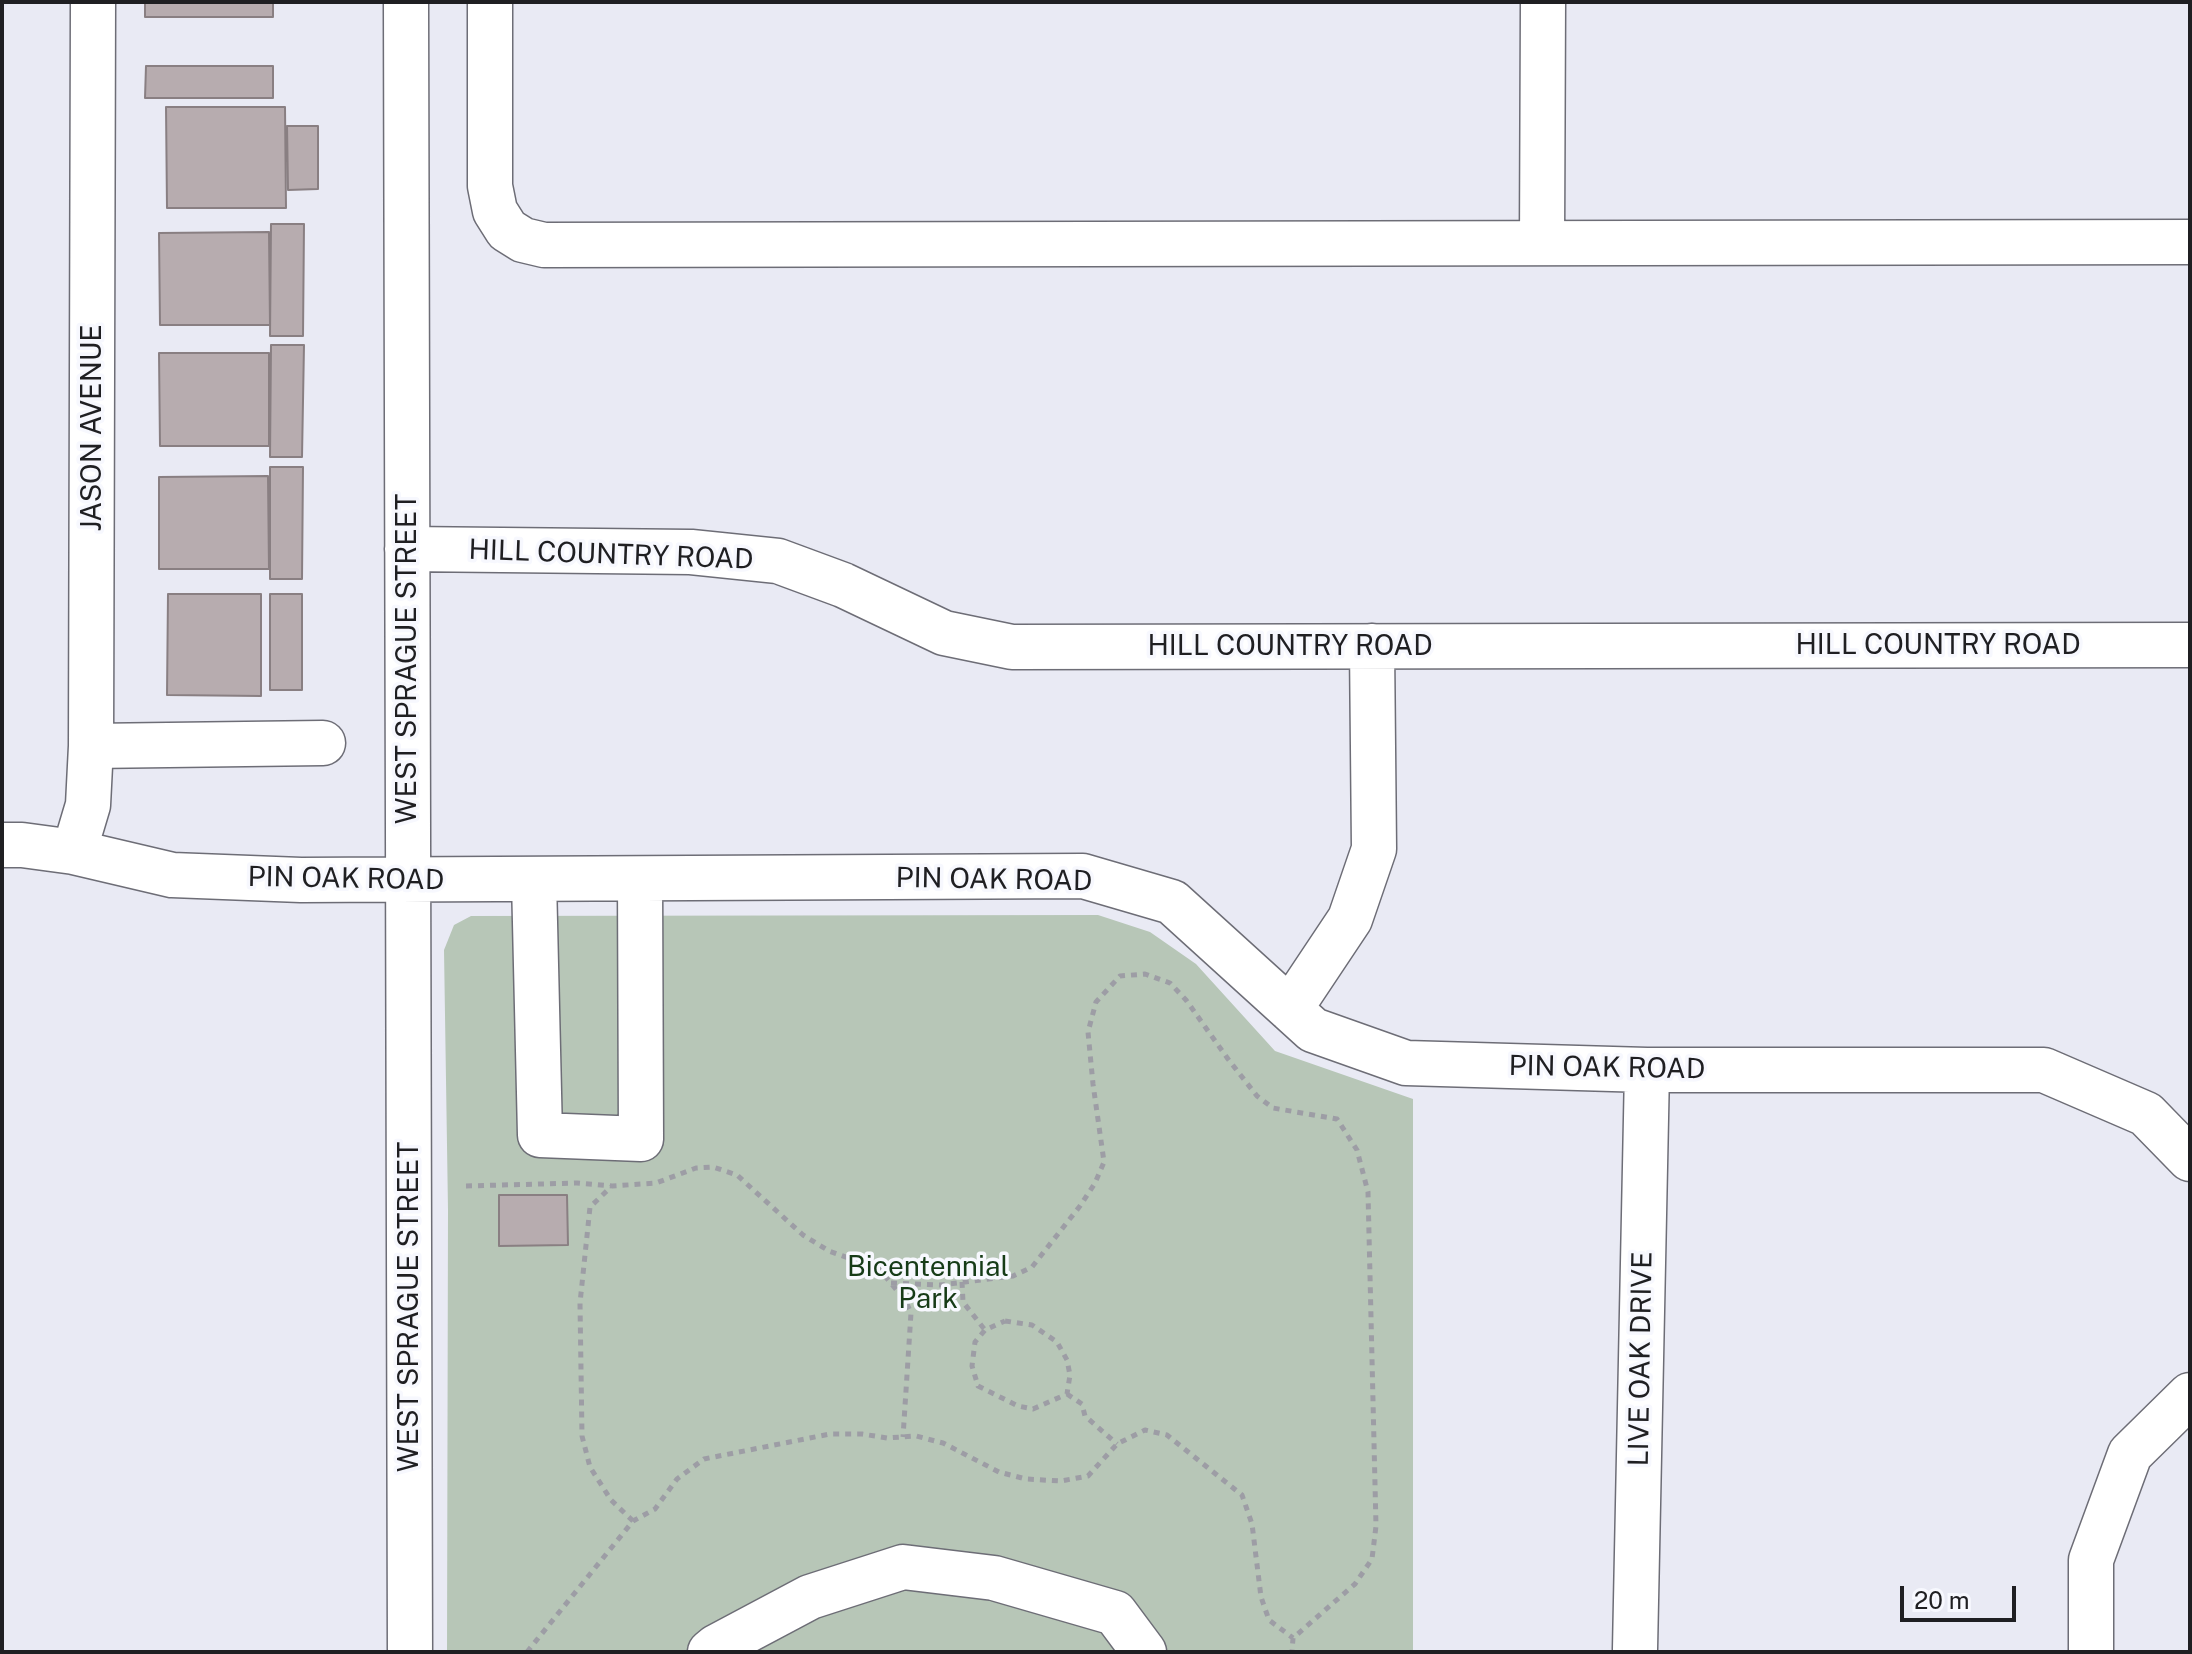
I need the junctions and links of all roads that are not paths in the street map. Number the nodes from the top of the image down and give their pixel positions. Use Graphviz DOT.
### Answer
graph roads {
  1 [pos="93,2"];
  2 [pos="406,2"];
  3 [pos="490,2"];
  4 [pos="1543,2"];
  5 [pos="1542,242"];
  6 [pos="2190,242"];
  7 [pos="407,549"];
  8 [pos="2190,645"];
  9 [pos="1372,646"];
  10 [pos="323,743"];
  11 [pos="91,746"];
  12 [pos="2,845"];
  13 [pos="74,852"];
  14 [pos="640,879"];
  15 [pos="534,880"];
  16 [pos="407,881"];
  17 [pos="1290,1009"];
  18 [pos="1647,1070"];
  19 [pos="2190,1159"];
  20 [pos="2190,1395"];
  21 [pos="1635,1649"];
  22 [pos="410,1652"];
  23 [pos="710,1652"];
  24 [pos="1144,1652"];
  25 [pos="2091,1652"];
  1 -- 11 [label="street, JASON AVENUE"];
  2 -- 7 [label="street, WEST SPRAGUE STREET"];
  3 -- 5 [label="street"];
  4 -- 5 [label="street"];
  5 -- 6 [label="street"];
  7 -- 9 [label="street, HILL COUNTRY ROAD"];
  7 -- 16 [label="street, WEST SPRAGUE STREET"];
  8 -- 9 [label="street, HILL COUNTRY ROAD"];
  9 -- 17 [label="street"];
  10 -- 11 [label="street"];
  11 -- 13 [label="street, JASON AVENUE"];
  12 -- 13 [label="street, PIN OAK ROAD"];
  13 -- 16 [label="street, PIN OAK ROAD"];
  14 -- 15 [label="street, PIN OAK ROAD"];
  14 -- 15 [label="street"];
  14 -- 17 [label="street, PIN OAK ROAD"];
  15 -- 16 [label="street, PIN OAK ROAD"];
  16 -- 22 [label="street, WEST SPRAGUE STREET"];
  17 -- 18 [label="street, PIN OAK ROAD"];
  18 -- 19 [label="street, PIN OAK ROAD"];
  18 -- 21 [label="street, LIVE OAK DRIVE"];
  20 -- 25 [label="street"];
  23 -- 24 [label="street"];
}
